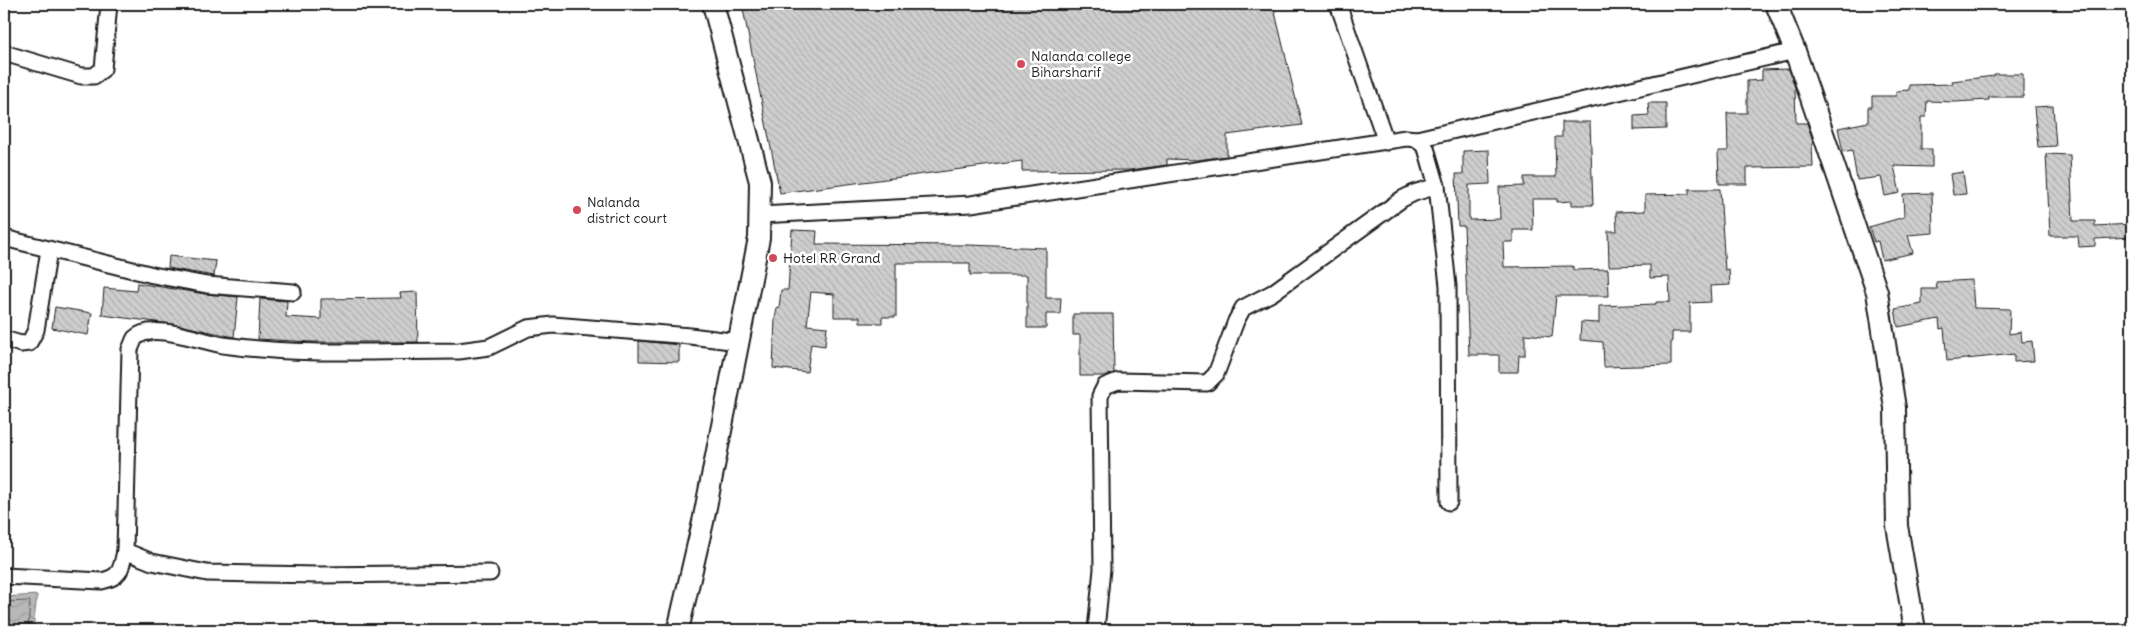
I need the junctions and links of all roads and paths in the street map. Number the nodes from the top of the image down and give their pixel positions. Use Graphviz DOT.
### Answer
graph roads {
  1 [pos="109,4"];
  2 [pos="713,4"];
  3 [pos="1338,4"];
  4 [pos="1776,4"];
  5 [pos="1794,51"];
  6 [pos="4,53"];
  7 [pos="1417,139"];
  8 [pos="1386,142"];
  9 [pos="1437,186"];
  10 [pos="760,215"];
  11 [pos="4,238"];
  12 [pos="49,250"];
  13 [pos="293,292"];
  14 [pos="4,339"];
  15 [pos="739,342"];
  16 [pos="1449,502"];
  17 [pos="125,551"];
  18 [pos="490,573"];
  19 [pos="4,576"];
  20 [pos="678,630"];
  21 [pos="1096,630"];
  22 [pos="1915,630"];
  1 -- 6 [label="street"];
  2 -- 10 [label="main road"];
  3 -- 8 [label="street"];
  4 -- 5 [label="main road"];
  5 -- 7 [label="street"];
  5 -- 22 [label="main road"];
  7 -- 8 [label="street"];
  7 -- 9 [label="street"];
  8 -- 10 [label="street"];
  9 -- 16 [label="street"];
  9 -- 21 [label="street"];
  10 -- 15 [label="main road"];
  11 -- 12 [label="street"];
  12 -- 13 [label="street"];
  12 -- 14 [label="street"];
  15 -- 17 [label="street"];
  15 -- 20 [label="main road"];
  17 -- 18 [label="street"];
  17 -- 19 [label="street"];
}
